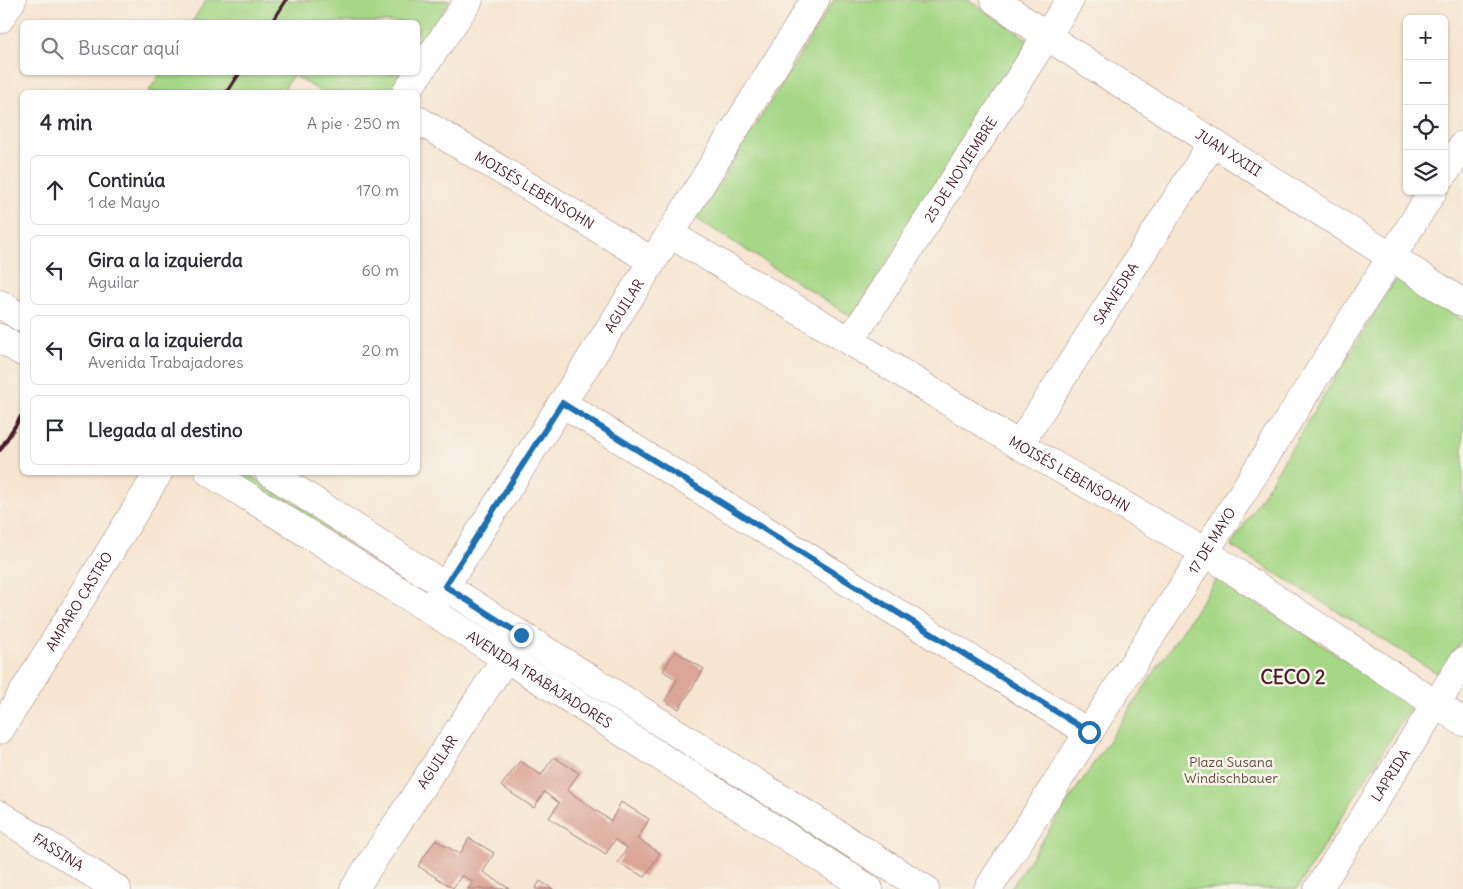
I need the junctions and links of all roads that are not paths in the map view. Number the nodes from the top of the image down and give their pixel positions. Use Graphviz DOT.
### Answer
graph roads {
  1 [pos="12,0"];
  2 [pos="469,0"];
  3 [pos="815,0"];
  4 [pos="995,0"];
  5 [pos="1070,0"];
  6 [pos="0,19"];
  7 [pos="1048,37"];
  8 [pos="420,72"];
  9 [pos="418,75"];
  10 [pos="407,90"];
  11 [pos="420,121"];
  12 [pos="1212,142"];
  13 [pos="1463,145"];
  14 [pos="1448,168"];
  15 [pos="1430,195"];
  16 [pos="670,234"];
  17 [pos="1391,256"];
  18 [pos="652,261"];
  19 [pos="0,304"];
  20 [pos="1463,304"];
  21 [pos="20,317"];
  22 [pos="0,338"];
  23 [pos="850,341"];
  24 [pos="20,351"];
  25 [pos="562,403"];
  26 [pos="1019,445"];
  27 [pos="157,475"];
  28 [pos="214,475"];
  29 [pos="274,475"];
  30 [pos="1205,552"];
  31 [pos="445,586"];
  32 [pos="430,610"];
  33 [pos="521,635"];
  34 [pos="506,658"];
  35 [pos="1463,662"];
  36 [pos="1436,705"];
  37 [pos="1463,722"];
  38 [pos="0,730"];
  39 [pos="1089,732"];
  40 [pos="0,815"];
  41 [pos="1321,888"];
  42 [pos="117,889"];
  43 [pos="354,889"];
  44 [pos="869,889"];
  45 [pos="926,889"];
  46 [pos="988,889"];
  1 -- 6 [label="street"];
  2 -- 8 [label="street"];
  3 -- 16 [label="street, AGUILAR"];
  4 -- 7 [label="street, JUAN XXIII"];
  5 -- 7 [label="street, 25 DE NOVIEMBRE"];
  7 -- 12 [label="street, JUAN XXIII"];
  7 -- 23 [label="street, 25 DE NOVIEMBRE"];
  9 -- 10 [label="street"];
  11 -- 18 [label="street, MOISÉS LEBENSOHN"];
  12 -- 17 [label="street, JUAN XXIII"];
  12 -- 26 [label="street, SAAVEDRA"];
  13 -- 14 [label="street"];
  15 -- 17 [label="street, 17 DE MAYO"];
  16 -- 18 [label="street, AGUILAR"];
  16 -- 23 [label="street, MOISÉS LEBENSOHN"];
  17 -- 20 [label="street, JUAN XXIII"];
  17 -- 30 [label="street, 17 DE MAYO"];
  18 -- 25 [label="street, AGUILAR"];
  19 -- 21 [label="street"];
  22 -- 24 [label="street"];
  23 -- 26 [label="street, MOISÉS LEBENSOHN"];
  25 -- 31 [label="street, AGUILAR"];
  25 -- 39 [label="street"];
  26 -- 30 [label="street, MOISÉS LEBENSOHN"];
  27 -- 38 [label="street, AMPARO CASTRO"];
  28 -- 32 [label="street, AVENIDA TRABAJADORES"];
  29 -- 31 [label="street, AVENIDA TRABAJADORES"];
  30 -- 36 [label="street, MOISÉS LEBENSOHN"];
  30 -- 39 [label="street, 17 DE MAYO"];
  31 -- 32 [label="street, AGUILAR"];
  31 -- 33 [label="street, AVENIDA TRABAJADORES"];
  32 -- 34 [label="street, AVENIDA TRABAJADORES"];
  33 -- 34 [label="street, AGUILAR"];
  33 -- 45 [label="street, AVENIDA TRABAJADORES"];
  34 -- 43 [label="street, AGUILAR"];
  34 -- 44 [label="street, AVENIDA TRABAJADORES"];
  35 -- 36 [label="street, LAPRIDA"];
  36 -- 37 [label="street, MOISÉS LEBENSOHN"];
  36 -- 41 [label="street, LAPRIDA"];
  39 -- 46 [label="street, 17 DE MAYO"];
  40 -- 42 [label="street, FASSINA"];
}
